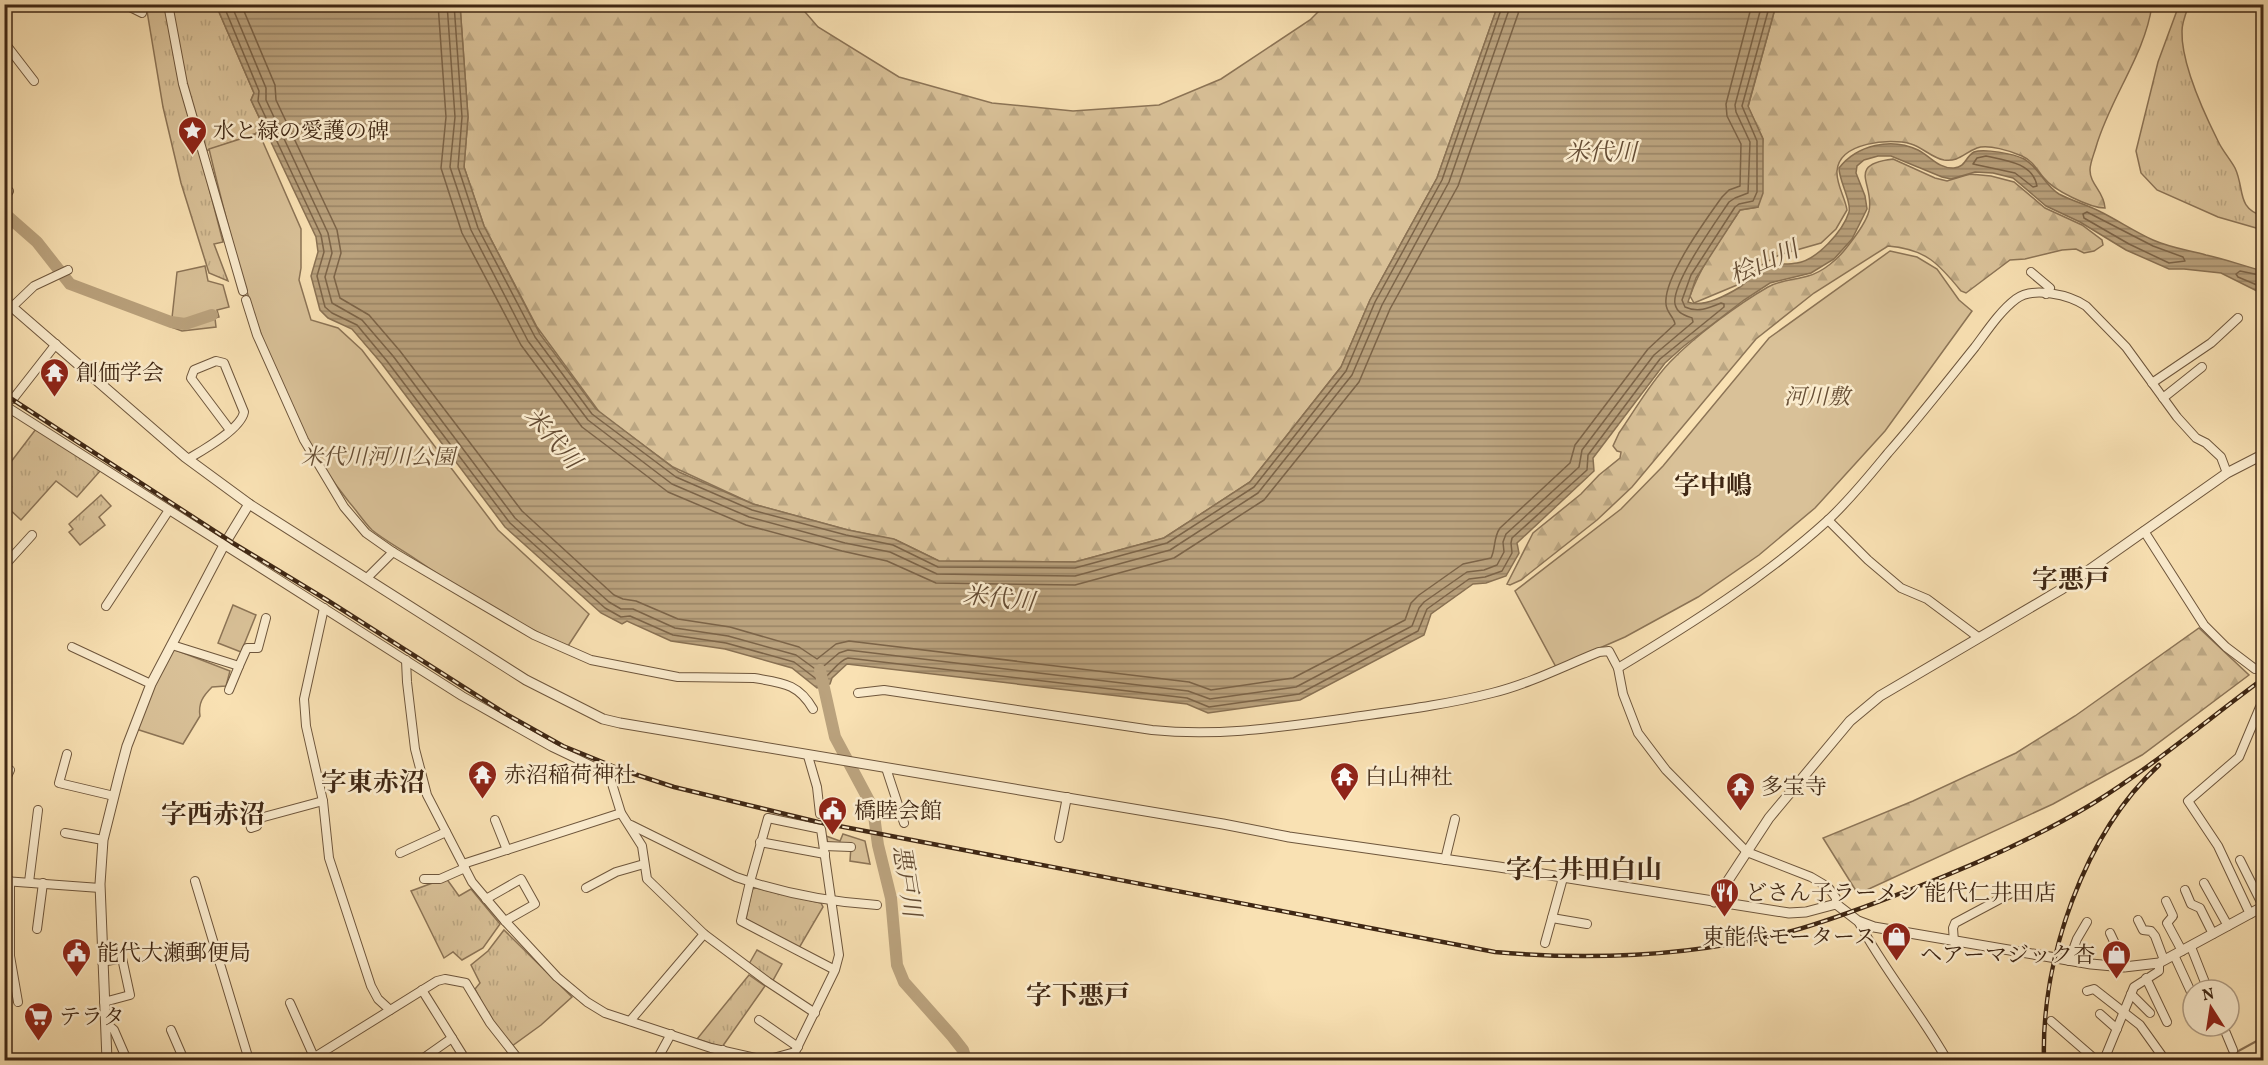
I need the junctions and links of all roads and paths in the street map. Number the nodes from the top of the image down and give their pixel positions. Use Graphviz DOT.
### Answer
graph roads {
  1 [pos="125,5"];
  2 [pos="168,7"];
  3 [pos="142,13"];
  4 [pos="4,42"];
  5 [pos="34,81"];
  6 [pos="68,270"];
  7 [pos="2031,272"];
  8 [pos="243,291"];
  9 [pos="2046,294"];
  10 [pos="246,300"];
  11 [pos="8,304"];
  12 [pos="2238,318"];
  13 [pos="56,345"];
  14 [pos="2202,367"];
  15 [pos="2152,383"];
  16 [pos="2163,398"];
  17 [pos="13,399"];
  18 [pos="4,405"];
  19 [pos="230,430"];
  20 [pos="2264,454"];
  21 [pos="188,459"];
  22 [pos="2227,472"];
  23 [pos="249,504"];
  24 [pos="168,510"];
  25 [pos="1828,520"];
  26 [pos="2144,531"];
  27 [pos="32,535"];
  28 [pos="224,545"];
  29 [pos="393,552"];
  30 [pos="4,566"];
  31 [pos="368,578"];
  32 [pos="106,606"];
  33 [pos="324,608"];
  34 [pos="266,618"];
  35 [pos="1978,637"];
  36 [pos="172,645"];
  37 [pos="72,647"];
  38 [pos="406,660"];
  39 [pos="239,666"];
  40 [pos="1618,668"];
  41 [pos="2254,669"];
  42 [pos="151,684"];
  43 [pos="230,690"];
  44 [pos="858,693"];
  45 [pos="2264,704"];
  46 [pos="813,709"];
  47 [pos="67,754"];
  48 [pos="811,756"];
  49 [pos="886,768"];
  50 [pos="10,770"];
  51 [pos="5,784"];
  52 [pos="114,796"];
  53 [pos="1067,797"];
  54 [pos="323,801"];
  55 [pos="39,810"];
  56 [pos="621,813"];
  57 [pos="820,814"];
  58 [pos="261,818"];
  59 [pos="495,819"];
  60 [pos="1455,819"];
  61 [pos="904,823"];
  62 [pos="629,824"];
  63 [pos="446,832"];
  64 [pos="65,833"];
  65 [pos="1059,838"];
  66 [pos="103,840"];
  67 [pos="760,843"];
  68 [pos="851,848"];
  69 [pos="507,850"];
  70 [pos="824,850"];
  71 [pos="1747,852"];
  72 [pos="400,853"];
  73 [pos="1445,860"];
  74 [pos="2240,860"];
  75 [pos="644,864"];
  76 [pos="464,866"];
  77 [pos="1563,878"];
  78 [pos="424,879"];
  79 [pos="7,881"];
  80 [pos="195,881"];
  81 [pos="29,882"];
  82 [pos="750,882"];
  83 [pos="43,883"];
  84 [pos="2205,883"];
  85 [pos="100,888"];
  86 [pos="586,888"];
  87 [pos="2017,890"];
  88 [pos="2185,890"];
  89 [pos="486,899"];
  90 [pos="2166,901"];
  91 [pos="832,902"];
  92 [pos="1714,902"];
  93 [pos="1836,904"];
  94 [pos="877,905"];
  95 [pos="2263,906"];
  96 [pos="2250,914"];
  97 [pos="1552,918"];
  98 [pos="2138,920"];
  99 [pos="505,921"];
  100 [pos="1858,921"];
  101 [pos="2087,922"];
  102 [pos="1587,924"];
  103 [pos="2228,926"];
  104 [pos="37,929"];
  105 [pos="2110,933"];
  106 [pos="704,934"];
  107 [pos="2213,934"];
  108 [pos="1954,942"];
  109 [pos="1545,943"];
  110 [pos="2182,951"];
  111 [pos="2069,961"];
  112 [pos="102,962"];
  113 [pos="2161,962"];
  114 [pos="2126,967"];
  115 [pos="835,970"];
  116 [pos="2146,978"];
  117 [pos="2188,978"];
  118 [pos="2200,978"];
  119 [pos="422,990"];
  120 [pos="2087,991"];
  121 [pos="2131,994"];
  122 [pos="18,1002"];
  123 [pos="104,1002"];
  124 [pos="290,1003"];
  125 [pos="390,1010"];
  126 [pos="815,1013"];
  127 [pos="2124,1013"];
  128 [pos="2100,1014"];
  129 [pos="2150,1014"];
  130 [pos="759,1020"];
  131 [pos="630,1021"];
  132 [pos="2051,1021"];
  133 [pos="2167,1022"];
  134 [pos="106,1023"];
  135 [pos="2117,1029"];
  136 [pos="171,1030"];
  137 [pos="671,1034"];
  138 [pos="452,1038"];
  139 [pos="2228,1038"];
  140 [pos="723,1050"];
  141 [pos="2233,1050"];
  142 [pos="796,1053"];
  143 [pos="462,1054"];
  144 [pos="425,1057"];
  145 [pos="312,1059"];
  146 [pos="108,1060"];
  147 [pos="127,1060"];
  148 [pos="184,1060"];
  149 [pos="249,1060"];
  150 [pos="519,1060"];
  151 [pos="668,1060"];
  152 [pos="716,1060"];
  153 [pos="766,1060"];
  154 [pos="1947,1060"];
  155 [pos="2096,1060"];
  156 [pos="2104,1060"];
  157 [pos="2165,1060"];
  1 -- 3 [label="street"];
  2 -- 8 [label="street"];
  4 -- 5 [label="street"];
  6 -- 11 [label="street"];
  7 -- 9 [label="street"];
  9 -- 15 [label="street"];
  9 -- 25 [label="street"];
  10 -- 29 [label="street"];
  11 -- 13 [label="street"];
  12 -- 15 [label="street"];
  13 -- 17 [label="street"];
  13 -- 21 [label="street"];
  14 -- 16 [label="street"];
  15 -- 16 [label="street"];
  16 -- 22 [label="street"];
  18 -- 24 [label="street"];
  19 -- 19 [label="street"];
  19 -- 21 [label="street"];
  20 -- 22 [label="street"];
  21 -- 23 [label="street"];
  22 -- 26 [label="street"];
  23 -- 28 [label="street"];
  23 -- 31 [label="street"];
  24 -- 28 [label="street"];
  24 -- 32 [label="street"];
  25 -- 35 [label="street"];
  25 -- 40 [label="street"];
  26 -- 35 [label="street"];
  26 -- 41 [label="street"];
  27 -- 30 [label="street"];
  28 -- 33 [label="street"];
  28 -- 36 [label="street"];
  29 -- 31 [label="street"];
  29 -- 46 [label="street"];
  31 -- 48 [label="street"];
  33 -- 38 [label="street"];
  33 -- 54 [label="street"];
  34 -- 39 [label="street"];
  35 -- 71 [label="street"];
  36 -- 39 [label="street"];
  36 -- 42 [label="street"];
  37 -- 42 [label="street"];
  38 -- 56 [label="street"];
  38 -- 63 [label="street"];
  39 -- 43 [label="street"];
  40 -- 44 [label="street"];
  40 -- 71 [label="street"];
  42 -- 52 [label="street"];
  45 -- 96 [label="street"];
  47 -- 52 [label="street"];
  48 -- 49 [label="street"];
  48 -- 57 [label="street"];
  49 -- 53 [label="street"];
  49 -- 61 [label="street"];
  50 -- 51 [label="street"];
  52 -- 66 [label="street"];
  53 -- 65 [label="street"];
  53 -- 73 [label="street"];
  54 -- 58 [label="street"];
  54 -- 125 [label="street"];
  55 -- 81 [label="street"];
  56 -- 62 [label="street"];
  56 -- 69 [label="street"];
  59 -- 69 [label="street"];
  60 -- 73 [label="street"];
  62 -- 75 [label="street"];
  62 -- 82 [label="street"];
  63 -- 72 [label="street"];
  63 -- 76 [label="street"];
  64 -- 66 [label="street"];
  66 -- 85 [label="street"];
  67 -- 70 [label="street"];
  67 -- 70 [label="street"];
  67 -- 82 [label="street"];
  68 -- 70 [label="street"];
  69 -- 76 [label="street"];
  70 -- 91 [label="street"];
  71 -- 92 [label="street"];
  71 -- 93 [label="street"];
  73 -- 77 [label="street"];
  74 -- 95 [label="street"];
  75 -- 86 [label="street"];
  75 -- 106 [label="street"];
  76 -- 78 [label="street"];
  76 -- 89 [label="street"];
  77 -- 92 [label="street"];
  77 -- 97 [label="street"];
  79 -- 81 [label="street"];
  79 -- 122 [label="street"];
  80 -- 149 [label="street"];
  81 -- 83 [label="street"];
  82 -- 91 [label="street"];
  82 -- 115 [label="street"];
  83 -- 85 [label="street"];
  83 -- 104 [label="street"];
  84 -- 103 [label="street"];
  85 -- 112 [label="street"];
  87 -- 108 [label="street"];
  88 -- 107 [label="street"];
  89 -- 99 [label="street"];
  89 -- 99 [label="street"];
  90 -- 110 [label="street"];
  91 -- 94 [label="street"];
  91 -- 115 [label="street"];
  92 -- 93 [label="street"];
  93 -- 100 [label="street"];
  95 -- 96 [label="street"];
  96 -- 103 [label="street"];
  97 -- 102 [label="street"];
  97 -- 109 [label="street"];
  98 -- 113 [label="street"];
  99 -- 131 [label="street"];
  100 -- 108 [label="street"];
  100 -- 154 [label="street"];
  101 -- 111 [label="street"];
  103 -- 107 [label="street"];
  105 -- 114 [label="street"];
  106 -- 126 [label="street"];
  106 -- 131 [label="street"];
  107 -- 110 [label="street"];
  108 -- 111 [label="street"];
  110 -- 113 [label="street"];
  110 -- 117 [label="street"];
  110 -- 118 [label="street"];
  111 -- 114 [label="street"];
  112 -- 123 [label="street"];
  112 -- 123 [label="street"];
  113 -- 114 [label="street"];
  113 -- 116 [label="street"];
  115 -- 126 [label="street"];
  116 -- 121 [label="street"];
  116 -- 133 [label="street"];
  119 -- 125 [label="street"];
  119 -- 138 [label="street"];
  119 -- 150 [label="street"];
  120 -- 127 [label="street"];
  121 -- 127 [label="street"];
  121 -- 129 [label="street"];
  123 -- 134 [label="street"];
  124 -- 145 [label="street"];
  125 -- 145 [label="street"];
  126 -- 142 [label="street"];
  127 -- 135 [label="street"];
  127 -- 157 [label="street"];
  128 -- 135 [label="street"];
  130 -- 142 [label="street"];
  131 -- 137 [label="street"];
  132 -- 155 [label="street"];
  134 -- 146 [label="street"];
  134 -- 147 [label="street"];
  135 -- 156 [label="street"];
  136 -- 148 [label="street"];
  137 -- 140 [label="street"];
  137 -- 151 [label="street"];
  138 -- 143 [label="street"];
  138 -- 144 [label="street"];
  139 -- 141 [label="street"];
  140 -- 152 [label="street"];
  140 -- 153 [label="street"];
  142 -- 153 [label="street"];
}
